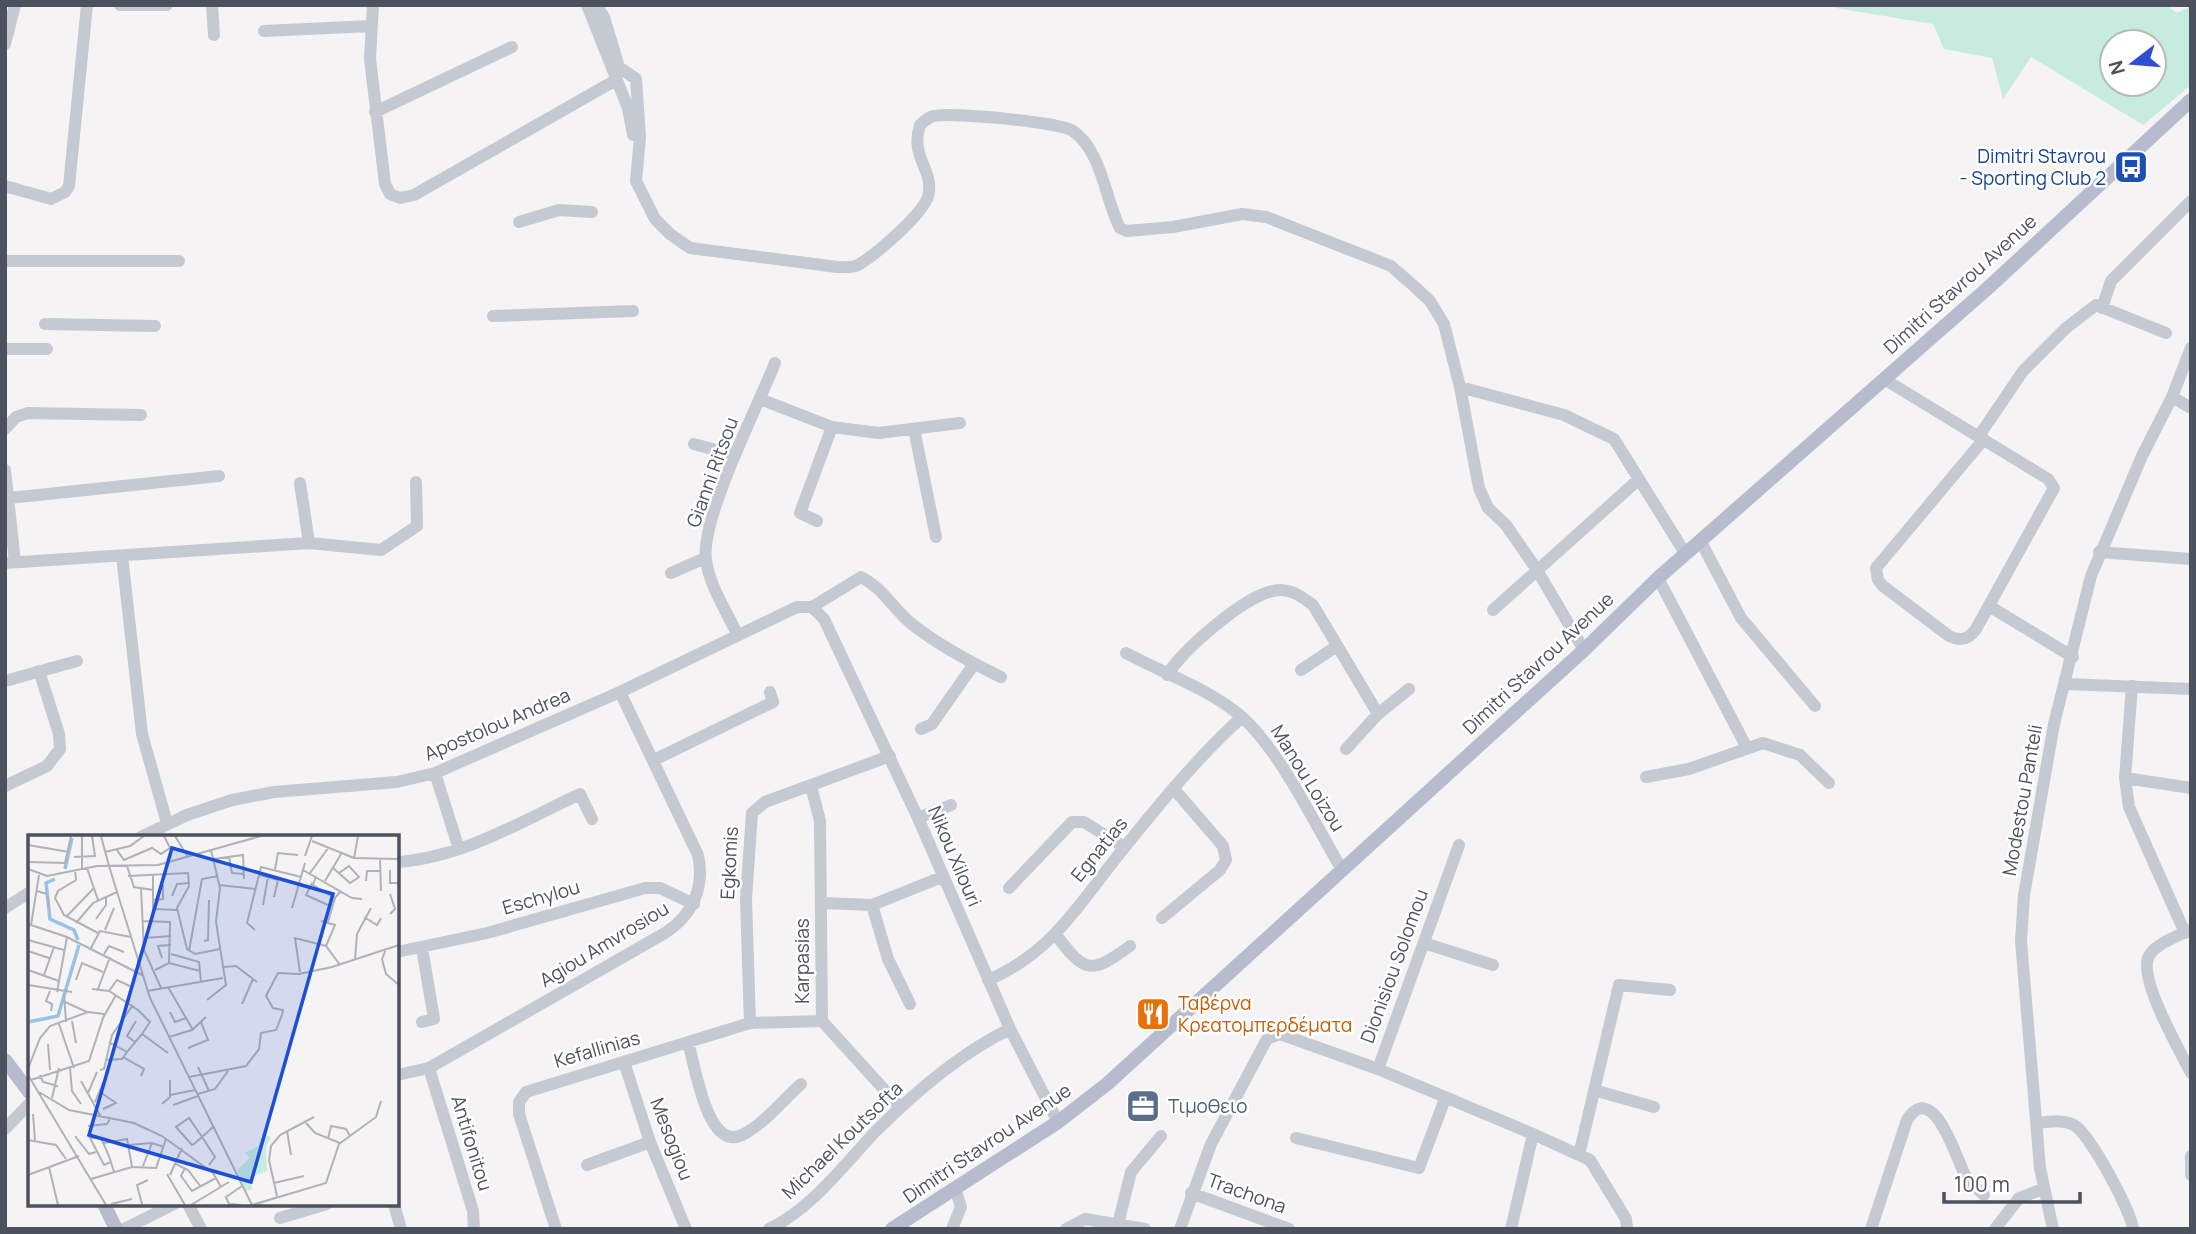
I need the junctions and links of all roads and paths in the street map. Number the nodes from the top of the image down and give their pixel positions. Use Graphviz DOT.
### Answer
graph roads {
  1 [pos="15,5"];
  2 [pos="87,5"];
  3 [pos="120,5"];
  4 [pos="167,5"];
  5 [pos="212,5"];
  6 [pos="373,5"];
  7 [pos="587,5"];
  8 [pos="596,5"];
  9 [pos="371,26"];
  10 [pos="264,31"];
  11 [pos="214,35"];
  12 [pos="5,44"];
  13 [pos="512,47"];
  14 [pos="614,60"];
  15 [pos="616,80"];
  16 [pos="2191,100"];
  17 [pos="375,112"];
  18 [pos="633,135"];
  19 [pos="5,186"];
  20 [pos="2191,201"];
  21 [pos="592,212"];
  22 [pos="519,222"];
  23 [pos="5,261"];
  24 [pos="179,261"];
  25 [pos="2102,308"];
  26 [pos="634,312"];
  27 [pos="493,316"];
  28 [pos="45,324"];
  29 [pos="155,326"];
  30 [pos="2166,333"];
  31 [pos="2191,348"];
  32 [pos="5,349"];
  33 [pos="47,349"];
  34 [pos="775,363"];
  35 [pos="1884,379"];
  36 [pos="1460,387"];
  37 [pos="2172,397"];
  38 [pos="760,399"];
  39 [pos="2191,408"];
  40 [pos="141,415"];
  41 [pos="960,423"];
  42 [pos="832,427"];
  43 [pos="5,429"];
  44 [pos="914,429"];
  45 [pos="1981,437"];
  46 [pos="694,444"];
  47 [pos="734,456"];
  48 [pos="5,470"];
  49 [pos="219,476"];
  50 [pos="1638,480"];
  51 [pos="416,482"];
  52 [pos="300,483"];
  53 [pos="9,498"];
  54 [pos="817,521"];
  55 [pos="936,537"];
  56 [pos="1700,540"];
  57 [pos="309,544"];
  58 [pos="2099,552"];
  59 [pos="1685,553"];
  60 [pos="122,556"];
  61 [pos="705,558"];
  62 [pos="2191,559"];
  63 [pos="10,562"];
  64 [pos="1538,570"];
  65 [pos="671,573"];
  66 [pos="1658,578"];
  67 [pos="812,607"];
  68 [pos="1989,607"];
  69 [pos="1493,610"];
  70 [pos="737,634"];
  71 [pos="1337,646"];
  72 [pos="1584,650"];
  73 [pos="1126,653"];
  74 [pos="2073,657"];
  75 [pos="77,661"];
  76 [pos="974,664"];
  77 [pos="1301,670"];
  78 [pos="39,671"];
  79 [pos="1167,675"];
  80 [pos="1001,677"];
  81 [pos="5,681"];
  82 [pos="2066,684"];
  83 [pos="2132,686"];
  84 [pos="1409,689"];
  85 [pos="2191,689"];
  86 [pos="620,691"];
  87 [pos="770,692"];
  88 [pos="1815,706"];
  89 [pos="1378,714"];
  90 [pos="1242,717"];
  91 [pos="921,729"];
  92 [pos="1346,748"];
  93 [pos="1747,748"];
  94 [pos="890,756"];
  95 [pos="654,760"];
  96 [pos="435,773"];
  97 [pos="1646,777"];
  98 [pos="2125,778"];
  99 [pos="1829,783"];
  100 [pos="5,786"];
  101 [pos="811,786"];
  102 [pos="2191,788"];
  103 [pos="1174,789"];
  104 [pos="951,805"];
  105 [pos="918,818"];
  106 [pos="592,819"];
  107 [pos="167,823"];
  108 [pos="145,835"];
  109 [pos="1460,845"];
  110 [pos="1125,847"];
  111 [pos="459,849"];
  112 [pos="399,862"];
  113 [pos="1341,868"];
  114 [pos="942,877"];
  115 [pos="1009,888"];
  116 [pos="28,893"];
  117 [pos="822,903"];
  118 [pos="694,904"];
  119 [pos="872,905"];
  120 [pos="5,908"];
  121 [pos="1162,918"];
  122 [pos="2188,932"];
  123 [pos="1056,935"];
  124 [pos="1424,943"];
  125 [pos="1129,946"];
  126 [pos="422,948"];
  127 [pos="399,952"];
  128 [pos="1493,965"];
  129 [pos="988,980"];
  130 [pos="1670,990"];
  131 [pos="910,1004"];
  132 [pos="822,1021"];
  133 [pos="422,1022"];
  134 [pos="750,1023"];
  135 [pos="1010,1028"];
  136 [pos="688,1042"];
  137 [pos="5,1060"];
  138 [pos="624,1062"];
  139 [pos="429,1068"];
  140 [pos="1378,1069"];
  141 [pos="2191,1073"];
  142 [pos="399,1075"];
  143 [pos="801,1084"];
  144 [pos="28,1090"];
  145 [pos="1594,1090"];
  146 [pos="1445,1099"];
  147 [pos="28,1105"];
  148 [pos="900,1107"];
  149 [pos="1654,1107"];
  150 [pos="1058,1122"];
  151 [pos="2037,1123"];
  152 [pos="5,1129"];
  153 [pos="1533,1135"];
  154 [pos="1161,1136"];
  155 [pos="1296,1138"];
  156 [pos="650,1142"];
  157 [pos="1579,1155"];
  158 [pos="2191,1156"];
  159 [pos="587,1165"];
  160 [pos="2191,1175"];
  161 [pos="955,1188"];
  162 [pos="2043,1189"];
  163 [pos="1191,1192"];
  164 [pos="1984,1195"];
  165 [pos="105,1206"];
  166 [pos="170,1206"];
  167 [pos="189,1206"];
  168 [pos="320,1206"];
  169 [pos="395,1206"];
  170 [pos="280,1218"];
  171 [pos="1118,1223"];
  172 [pos="1286,1228"];
  173 [pos="116,1229"];
  174 [pos="124,1229"];
  175 [pos="201,1229"];
  176 [pos="401,1229"];
  177 [pos="474,1229"];
  178 [pos="556,1229"];
  179 [pos="687,1229"];
  180 [pos="769,1229"];
  181 [pos="891,1229"];
  182 [pos="952,1229"];
  183 [pos="1066,1229"];
  184 [pos="1145,1229"];
  185 [pos="1181,1229"];
  186 [pos="1511,1229"];
  187 [pos="1627,1229"];
  188 [pos="1871,1229"];
  189 [pos="1996,1229"];
  190 [pos="2053,1229"];
  191 [pos="2133,1229"];
  1 -- 12 [label="street"];
  2 -- 19 [label="street"];
  3 -- 4 [label="street"];
  5 -- 11 [label="street"];
  6 -- 9 [label="street"];
  7 -- 14 [label="street"];
  8 -- 14 [label="street"];
  9 -- 10 [label="street"];
  9 -- 17 [label="street"];
  13 -- 17 [label="street"];
  14 -- 15 [label="street"];
  14 -- 36 [label="street"];
  15 -- 17 [label="street"];
  15 -- 18 [label="street"];
  16 -- 35 [label="main road, Dimitri Stavrou Avenue"];
  20 -- 25 [label="street"];
  21 -- 22 [label="street"];
  23 -- 24 [label="street"];
  25 -- 30 [label="street"];
  25 -- 45 [label="street"];
  26 -- 27 [label="street"];
  28 -- 29 [label="street"];
  31 -- 37 [label="street, Modestou Panteli"];
  32 -- 33 [label="street"];
  34 -- 38 [label="street, Gianni Ritsou"];
  35 -- 45 [label="street"];
  35 -- 56 [label="main road, Dimitri Stavrou Avenue"];
  36 -- 50 [label="street"];
  36 -- 64 [label="street"];
  37 -- 39 [label="street"];
  37 -- 58 [label="street, Modestou Panteli"];
  38 -- 42 [label="street"];
  38 -- 47 [label="street, Gianni Ritsou"];
  40 -- 43 [label="street"];
  41 -- 44 [label="street"];
  42 -- 44 [label="street"];
  42 -- 54 [label="street"];
  44 -- 55 [label="street"];
  45 -- 68 [label="street"];
  45 -- 68 [label="street"];
  46 -- 47 [label="street"];
  47 -- 61 [label="street, Gianni Ritsou"];
  48 -- 53 [label="street"];
  49 -- 53 [label="street"];
  50 -- 59 [label="street"];
  50 -- 64 [label="street"];
  51 -- 57 [label="street"];
  52 -- 57 [label="street"];
  53 -- 63 [label="street"];
  56 -- 59 [label="main road, Dimitri Stavrou Avenue"];
  56 -- 88 [label="street"];
  57 -- 60 [label="street"];
  58 -- 62 [label="street"];
  58 -- 74 [label="street, Modestou Panteli"];
  59 -- 66 [label="main road, Dimitri Stavrou Avenue"];
  60 -- 63 [label="street"];
  60 -- 107 [label="street"];
  61 -- 65 [label="street"];
  61 -- 70 [label="street, Gianni Ritsou"];
  64 -- 69 [label="street"];
  64 -- 72 [label="street"];
  66 -- 72 [label="main road, Dimitri Stavrou Avenue"];
  66 -- 93 [label="street"];
  67 -- 70 [label="street, Apostolou Andrea"];
  67 -- 76 [label="street, Apostolou Andrea"];
  67 -- 94 [label="street, Nikou Xilouri"];
  68 -- 74 [label="street"];
  70 -- 86 [label="street, Apostolou Andrea"];
  71 -- 77 [label="street"];
  71 -- 79 [label="street"];
  71 -- 89 [label="street"];
  72 -- 113 [label="main road, Dimitri Stavrou Avenue"];
  73 -- 79 [label="street, Manou Loizou"];
  74 -- 82 [label="street, Modestou Panteli"];
  75 -- 78 [label="street"];
  76 -- 80 [label="street"];
  76 -- 91 [label="street"];
  78 -- 81 [label="street"];
  78 -- 100 [label="street"];
  79 -- 90 [label="street, Manou Loizou"];
  82 -- 83 [label="street"];
  82 -- 151 [label="street, Modestou Panteli"];
  83 -- 85 [label="street"];
  83 -- 98 [label="street"];
  84 -- 89 [label="street"];
  86 -- 95 [label="street, Agiou Amvrosiou"];
  86 -- 96 [label="street, Apostolou Andrea"];
  87 -- 95 [label="street"];
  89 -- 92 [label="street"];
  90 -- 103 [label="street, Egnatias"];
  90 -- 113 [label="street, Manou Loizou"];
  93 -- 97 [label="street"];
  93 -- 99 [label="street"];
  94 -- 101 [label="street, Egkomis"];
  94 -- 105 [label="street, Nikou Xilouri"];
  95 -- 118 [label="street, Agiou Amvrosiou"];
  96 -- 107 [label="street, Apostolou Andrea"];
  96 -- 111 [label="street"];
  98 -- 102 [label="street"];
  98 -- 122 [label="street"];
  101 -- 117 [label="street, Karpasias"];
  101 -- 134 [label="street, Egkomis"];
  103 -- 110 [label="street, Egnatias"];
  103 -- 121 [label="street"];
  104 -- 105 [label="street"];
  105 -- 114 [label="street, Nikou Xilouri"];
  106 -- 111 [label="street"];
  107 -- 108 [label="street, Apostolou Andrea"];
  109 -- 124 [label="street, Dionisiou Solomou"];
  110 -- 115 [label="street"];
  110 -- 123 [label="street, Egnatias"];
  111 -- 112 [label="street"];
  113 -- 150 [label="main road, Dimitri Stavrou Avenue"];
  114 -- 119 [label="street"];
  114 -- 129 [label="street, Nikou Xilouri"];
  116 -- 120 [label="street"];
  117 -- 119 [label="street"];
  117 -- 132 [label="street, Karpasias"];
  118 -- 126 [label="street, Eschylou"];
  118 -- 139 [label="street, Agiou Amvrosiou"];
  119 -- 131 [label="street"];
  122 -- 141 [label="street"];
  123 -- 125 [label="street"];
  123 -- 129 [label="street, Egnatias"];
  124 -- 128 [label="street"];
  124 -- 140 [label="street, Dionisiou Solomou"];
  126 -- 127 [label="street, Eschylou"];
  126 -- 133 [label="street"];
  129 -- 135 [label="street, Nikou Xilouri"];
  130 -- 145 [label="street"];
  132 -- 134 [label="street, Kefallinias"];
  132 -- 148 [label="street, Karpasias"];
  134 -- 136 [label="street, Kefallinias"];
  135 -- 148 [label="street, Michael Koutsofta"];
  135 -- 150 [label="street, Nikou Xilouri"];
  136 -- 138 [label="street, Kefallinias"];
  136 -- 143 [label="street"];
  137 -- 144 [label="main road"];
  138 -- 156 [label="street, Mesogiou"];
  138 -- 178 [label="street, Kefallinias"];
  139 -- 142 [label="street, Agiou Amvrosiou"];
  139 -- 177 [label="street, Antifonitou"];
  140 -- 146 [label="street"];
  140 -- 163 [label="street, Dionisiou Solomou"];
  145 -- 149 [label="street"];
  145 -- 157 [label="street"];
  146 -- 153 [label="street"];
  146 -- 155 [label="street"];
  147 -- 152 [label="street"];
  148 -- 180 [label="street, Michael Koutsofta"];
  150 -- 161 [label="main road, Dimitri Stavrou Avenue"];
  151 -- 162 [label="street, Modestou Panteli"];
  151 -- 191 [label="street"];
  153 -- 157 [label="street"];
  153 -- 186 [label="street"];
  154 -- 171 [label="street"];
  156 -- 159 [label="street"];
  156 -- 179 [label="street, Mesogiou"];
  157 -- 187 [label="street"];
  158 -- 160 [label="street"];
  161 -- 181 [label="main road, Dimitri Stavrou Avenue"];
  161 -- 182 [label="street"];
  162 -- 189 [label="street"];
  162 -- 190 [label="street, Modestou Panteli"];
  163 -- 172 [label="street, Trachona"];
  163 -- 185 [label="street, Dionisiou Solomou"];
  164 -- 188 [label="street"];
  165 -- 173 [label="main road"];
  166 -- 174 [label="street"];
  167 -- 175 [label="street"];
  168 -- 170 [label="street"];
  169 -- 176 [label="street"];
  171 -- 183 [label="street"];
  171 -- 184 [label="street"];
}
